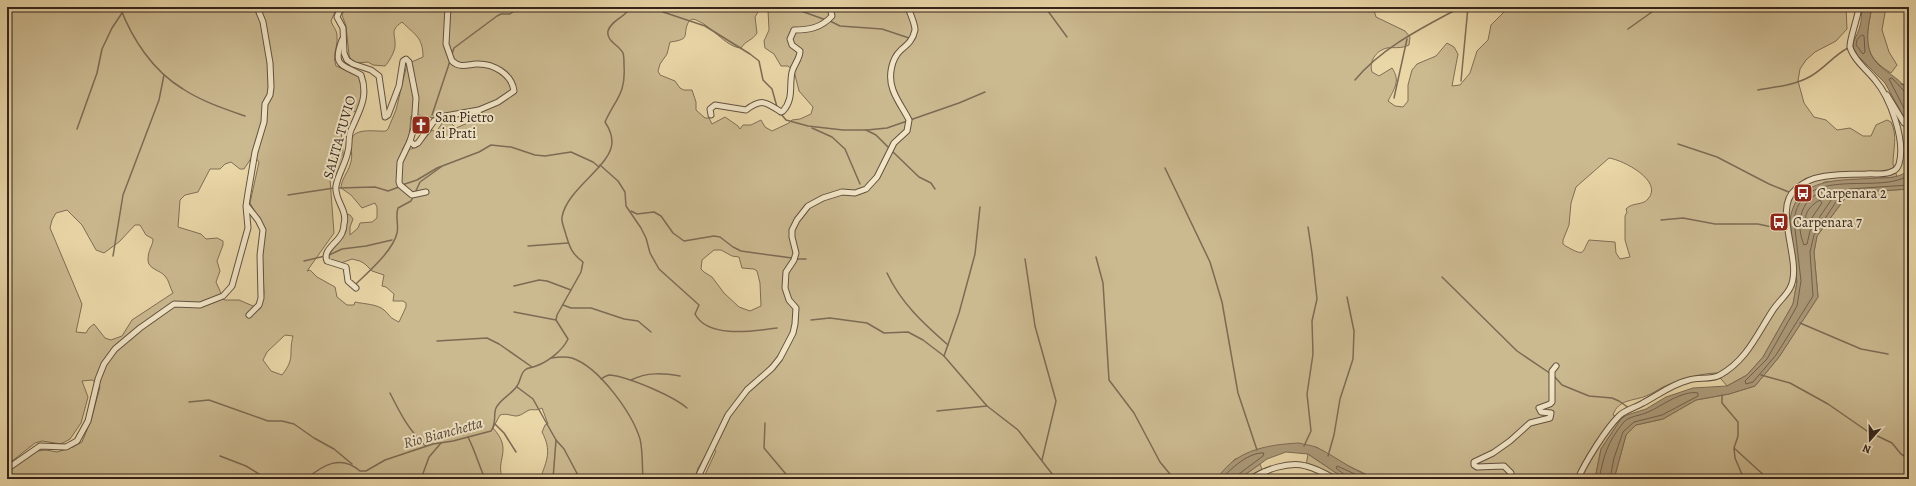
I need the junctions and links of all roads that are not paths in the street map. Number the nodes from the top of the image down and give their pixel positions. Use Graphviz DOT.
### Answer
graph roads {
  1 [pos="257,7"];
  2 [pos="341,7"];
  3 [pos="448,7"];
  4 [pos="830,7"];
  5 [pos="908,7"];
  6 [pos="1859,7"];
  7 [pos="344,38"];
  8 [pos="1878,84"];
  9 [pos="711,115"];
  10 [pos="1909,125"];
  11 [pos="410,141"];
  12 [pos="426,192"];
  13 [pos="246,206"];
  14 [pos="356,288"];
  15 [pos="249,315"];
  16 [pos="1556,366"];
  17 [pos="7,469"];
  18 [pos="1264,472"];
  19 [pos="697,479"];
  20 [pos="1251,479"];
  21 [pos="1266,479"];
  22 [pos="1335,479"];
  23 [pos="1508,479"];
  24 [pos="1578,479"];
  1 -- 13 [label="street"];
  2 -- 7 [label="street"];
  3 -- 11 [label="street"];
  4 -- 9 [label="street"];
  5 -- 19 [label="street"];
  6 -- 8 [label="street"];
  7 -- 11 [label="street"];
  7 -- 14 [label="street, SALITA TUVIO"];
  8 -- 10 [label="street"];
  8 -- 24 [label="street"];
  11 -- 12 [label="street"];
  13 -- 15 [label="street"];
  13 -- 17 [label="street"];
  16 -- 23 [label="street"];
  18 -- 20 [label="street"];
  18 -- 21 [label="street"];
  18 -- 22 [label="street"];
}
